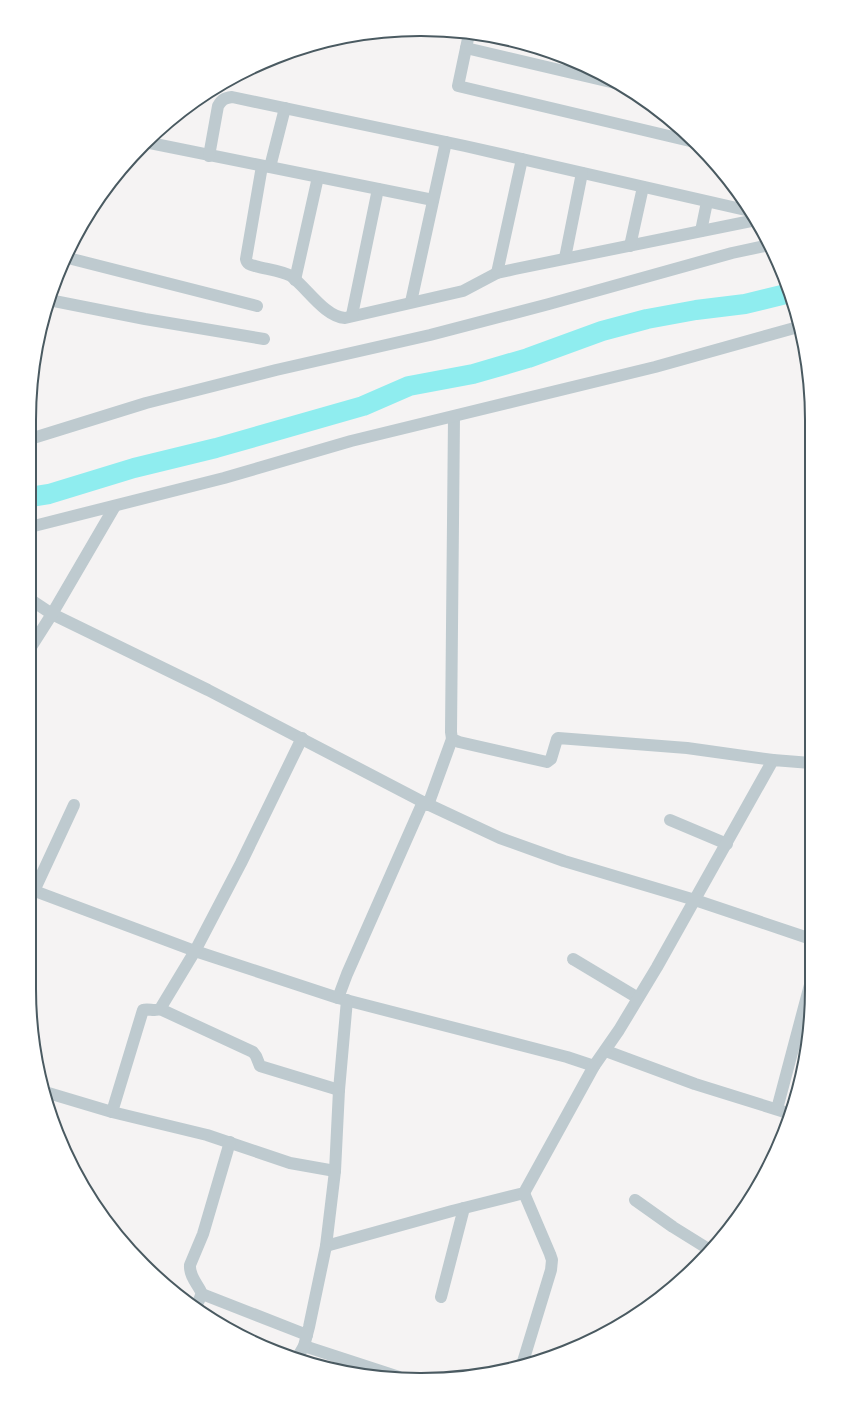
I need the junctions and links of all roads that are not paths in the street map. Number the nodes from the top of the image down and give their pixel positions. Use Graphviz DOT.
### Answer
graph roads {
  1 [pos="468,39"];
  2 [pos="466,48"];
  3 [pos="595,78"];
  4 [pos="285,108"];
  5 [pos="681,138"];
  6 [pos="446,142"];
  7 [pos="154,144"];
  8 [pos="209,156"];
  9 [pos="522,159"];
  10 [pos="266,167"];
  11 [pos="582,173"];
  12 [pos="318,177"];
  13 [pos="643,187"];
  14 [pos="378,189"];
  15 [pos="433,200"];
  16 [pos="707,202"];
  17 [pos="741,209"];
  18 [pos="749,221"];
  19 [pos="701,231"];
  20 [pos="630,246"];
  21 [pos="763,246"];
  22 [pos="565,258"];
  23 [pos="72,259"];
  24 [pos="497,273"];
  25 [pos="295,280"];
  26 [pos="55,301"];
  27 [pos="411,302"];
  28 [pos="257,306"];
  29 [pos="352,315"];
  30 [pos="794,328"];
  31 [pos="264,340"];
  32 [pos="454,417"];
  33 [pos="36,437"];
  34 [pos="115,506"];
  35 [pos="36,526"];
  36 [pos="36,603"];
  37 [pos="52,614"];
  38 [pos="36,639"];
  39 [pos="302,738"];
  40 [pos="452,739"];
  41 [pos="773,760"];
  42 [pos="805,763"];
  43 [pos="426,804"];
  44 [pos="74,805"];
  45 [pos="670,820"];
  46 [pos="727,844"];
  47 [pos="36,884"];
  48 [pos="36,891"];
  49 [pos="695,900"];
  50 [pos="805,937"];
  51 [pos="195,951"];
  52 [pos="573,959"];
  53 [pos="638,998"];
  54 [pos="342,999"];
  55 [pos="804,1006"];
  56 [pos="160,1009"];
  57 [pos="606,1050"];
  58 [pos="594,1066"];
  59 [pos="339,1090"];
  60 [pos="51,1094"];
  61 [pos="777,1109"];
  62 [pos="112,1112"];
  63 [pos="785,1112"];
  64 [pos="230,1142"];
  65 [pos="334,1171"];
  66 [pos="524,1193"];
  67 [pos="635,1200"];
  68 [pos="464,1208"];
  69 [pos="326,1246"];
  70 [pos="705,1247"];
  71 [pos="202,1294"];
  72 [pos="442,1297"];
  73 [pos="198,1302"];
  74 [pos="305,1340"];
  75 [pos="299,1354"];
  76 [pos="524,1359"];
  77 [pos="384,1371"];
  1 -- 2 [label="street"];
  2 -- 3 [label="street"];
  2 -- 5 [label="street"];
  4 -- 6 [label="street"];
  4 -- 8 [label="street"];
  4 -- 10 [label="street"];
  6 -- 9 [label="street"];
  6 -- 15 [label="street"];
  7 -- 8 [label="street"];
  8 -- 10 [label="street"];
  9 -- 11 [label="street"];
  9 -- 24 [label="street"];
  10 -- 12 [label="street"];
  10 -- 25 [label="street"];
  11 -- 13 [label="street"];
  11 -- 22 [label="street"];
  12 -- 14 [label="street"];
  12 -- 25 [label="street"];
  13 -- 16 [label="street"];
  13 -- 20 [label="street"];
  14 -- 15 [label="street"];
  14 -- 29 [label="street"];
  15 -- 27 [label="street"];
  16 -- 17 [label="street"];
  16 -- 19 [label="street"];
  18 -- 19 [label="street"];
  19 -- 20 [label="street"];
  20 -- 22 [label="street"];
  21 -- 33 [label="street"];
  22 -- 24 [label="street"];
  23 -- 28 [label="street"];
  24 -- 27 [label="street"];
  25 -- 29 [label="street"];
  26 -- 31 [label="street"];
  27 -- 29 [label="street"];
  30 -- 32 [label="street"];
  32 -- 34 [label="street"];
  32 -- 40 [label="street"];
  34 -- 35 [label="street"];
  34 -- 37 [label="street"];
  36 -- 37 [label="street"];
  37 -- 38 [label="street"];
  37 -- 39 [label="street"];
  39 -- 43 [label="street"];
  39 -- 51 [label="street"];
  40 -- 41 [label="street"];
  40 -- 43 [label="street"];
  41 -- 42 [label="street"];
  41 -- 46 [label="street"];
  43 -- 49 [label="street"];
  43 -- 54 [label="street"];
  44 -- 47 [label="street"];
  45 -- 46 [label="street"];
  46 -- 49 [label="street"];
  48 -- 51 [label="street"];
  49 -- 50 [label="street"];
  49 -- 53 [label="street"];
  51 -- 54 [label="street"];
  51 -- 56 [label="street"];
  52 -- 53 [label="street"];
  53 -- 57 [label="street"];
  54 -- 58 [label="street"];
  54 -- 59 [label="street"];
  55 -- 61 [label="street"];
  56 -- 59 [label="street"];
  56 -- 62 [label="street"];
  57 -- 58 [label="street"];
  57 -- 61 [label="street"];
  58 -- 66 [label="street"];
  59 -- 65 [label="street"];
  60 -- 62 [label="street"];
  61 -- 63 [label="street"];
  62 -- 64 [label="street"];
  64 -- 65 [label="street"];
  64 -- 71 [label="street"];
  65 -- 69 [label="street"];
  66 -- 68 [label="street"];
  66 -- 76 [label="street"];
  67 -- 70 [label="street"];
  68 -- 69 [label="street"];
  68 -- 72 [label="street"];
  69 -- 74 [label="street"];
  71 -- 73 [label="street"];
  71 -- 74 [label="street"];
  74 -- 75 [label="street"];
  74 -- 77 [label="street"];
}
